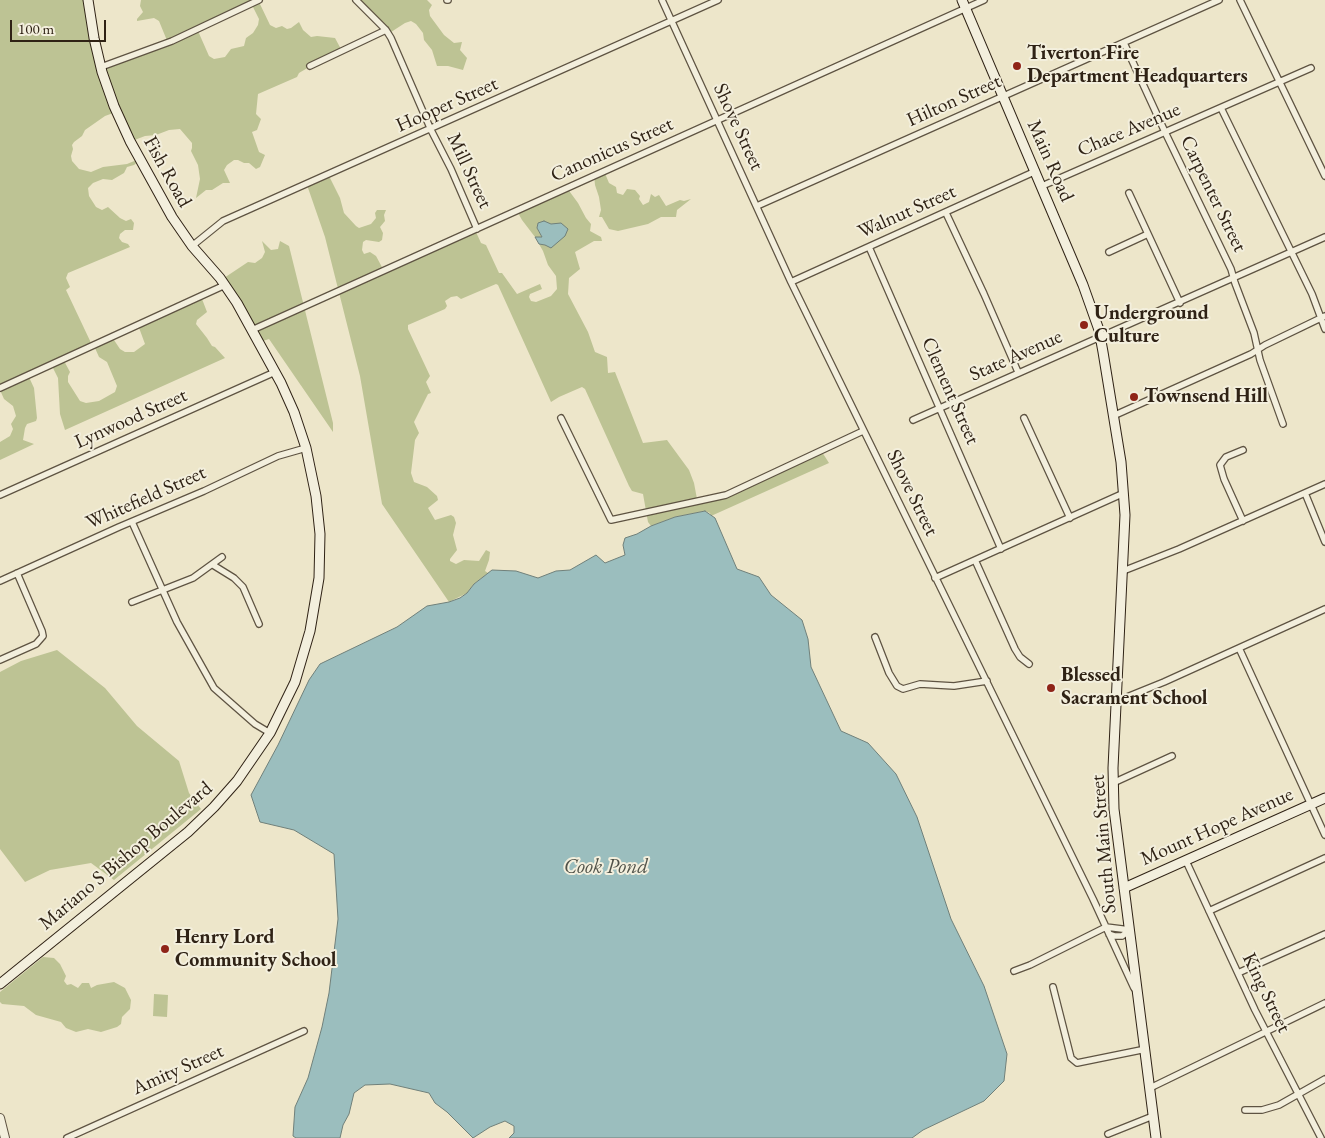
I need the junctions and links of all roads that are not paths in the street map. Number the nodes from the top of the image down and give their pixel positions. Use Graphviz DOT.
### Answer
graph roads {
  1 [pos="88,0"];
  2 [pos="259,0"];
  3 [pos="356,0"];
  4 [pos="662,0"];
  5 [pos="718,0"];
  6 [pos="984,0"];
  7 [pos="1219,0"];
  8 [pos="1240,0"];
  9 [pos="964,4"];
  10 [pos="671,21"];
  11 [pos="386,30"];
  12 [pos="1124,43"];
  13 [pos="310,66"];
  14 [pos="101,67"];
  15 [pos="1311,68"];
  16 [pos="1280,83"];
  17 [pos="1002,97"];
  18 [pos="1221,108"];
  19 [pos="718,120"];
  20 [pos="431,130"];
  21 [pos="1165,132"];
  22 [pos="1036,172"];
  23 [pos="1325,176"];
  24 [pos="1042,186"];
  25 [pos="1129,192"];
  26 [pos="757,206"];
  27 [pos="946,213"];
  28 [pos="478,229"];
  29 [pos="1148,234"];
  30 [pos="1325,237"];
  31 [pos="192,246"];
  32 [pos="869,247"];
  33 [pos="1109,252"];
  34 [pos="1291,253"];
  35 [pos="1234,278"];
  36 [pos="791,282"];
  37 [pos="225,285"];
  38 [pos="1180,303"];
  39 [pos="1323,317"];
  40 [pos="1325,329"];
  41 [pos="252,330"];
  42 [pos="1100,337"];
  43 [pos="1258,350"];
  44 [pos="275,372"];
  45 [pos="1018,372"];
  46 [pos="0,388"];
  47 [pos="940,408"];
  48 [pos="1113,416"];
  49 [pos="561,418"];
  50 [pos="1024,418"];
  51 [pos="913,420"];
  52 [pos="1283,424"];
  53 [pos="864,431"];
  54 [pos="306,448"];
  55 [pos="1243,450"];
  56 [pos="1325,484"];
  57 [pos="1124,493"];
  58 [pos="1305,494"];
  59 [pos="0,495"];
  60 [pos="1070,518"];
  61 [pos="1243,520"];
  62 [pos="132,522"];
  63 [pos="1325,542"];
  64 [pos="1000,549"];
  65 [pos="222,557"];
  66 [pos="975,560"];
  67 [pos="213,565"];
  68 [pos="1123,571"];
  69 [pos="17,574"];
  70 [pos="935,578"];
  71 [pos="0,581"];
  72 [pos="163,590"];
  73 [pos="132,602"];
  74 [pos="1325,609"];
  75 [pos="259,624"];
  76 [pos="875,637"];
  77 [pos="1239,648"];
  78 [pos="0,660"];
  79 [pos="1029,664"];
  80 [pos="987,682"];
  81 [pos="1116,702"];
  82 [pos="270,733"];
  83 [pos="1172,756"];
  84 [pos="1114,783"];
  85 [pos="1325,798"];
  86 [pos="1310,804"];
  87 [pos="1325,835"];
  88 [pos="1325,858"];
  89 [pos="1186,861"];
  90 [pos="1124,888"];
  91 [pos="1209,911"];
  92 [pos="1106,927"];
  93 [pos="1130,930"];
  94 [pos="1109,934"];
  95 [pos="1325,934"];
  96 [pos="1014,972"];
  97 [pos="1238,974"];
  98 [pos="0,984"];
  99 [pos="1053,987"];
  100 [pos="1138,997"];
  101 [pos="1325,1003"];
  102 [pos="304,1031"];
  103 [pos="1266,1032"];
  104 [pos="1146,1049"];
  105 [pos="1325,1079"];
  106 [pos="1150,1088"];
  107 [pos="1298,1093"];
  108 [pos="1245,1110"];
  109 [pos="1153,1116"];
  110 [pos="0,1118"];
  111 [pos="81,1132"];
  112 [pos="1108,1134"];
  113 [pos="5,1138"];
  114 [pos="67,1138"];
  115 [pos="84,1138"];
  116 [pos="1156,1138"];
  117 [pos="1321,1138"];
  1 -- 14 [label="main road, Fish Road"];
  2 -- 14 [label="street"];
  3 -- 11 [label="street, Mill Street"];
  4 -- 10 [label="street, Shove Street"];
  5 -- 10 [label="street, Hooper Street"];
  6 -- 9 [label="street, Canonicus Street"];
  7 -- 12 [label="street, Hilton Street"];
  8 -- 16 [label="street"];
  9 -- 17 [label="main road, Main Road"];
  9 -- 19 [label="street, Canonicus Street"];
  10 -- 19 [label="street, Shove Street"];
  10 -- 20 [label="street, Hooper Street"];
  11 -- 13 [label="street"];
  11 -- 20 [label="street, Mill Street"];
  12 -- 17 [label="street, Hilton Street"];
  12 -- 21 [label="street, Carpenter Street"];
  14 -- 31 [label="main road, Fish Road"];
  15 -- 16 [label="street, Chace Avenue"];
  16 -- 18 [label="street, Chace Avenue"];
  16 -- 23 [label="street"];
  17 -- 22 [label="main road, Main Road"];
  17 -- 26 [label="street, Hilton Street"];
  18 -- 21 [label="street, Chace Avenue"];
  18 -- 34 [label="street"];
  19 -- 26 [label="street, Shove Street"];
  19 -- 28 [label="street, Canonicus Street"];
  20 -- 28 [label="street, Mill Street"];
  20 -- 31 [label="street, Hooper Street"];
  21 -- 24 [label="street, Chace Avenue"];
  21 -- 35 [label="street, Carpenter Street"];
  22 -- 24 [label="main road, Main Road"];
  22 -- 27 [label="street, Walnut Street"];
  24 -- 42 [label="main road, Main Road"];
  25 -- 29 [label="street"];
  26 -- 36 [label="street, Shove Street"];
  27 -- 32 [label="street, Walnut Street"];
  27 -- 45 [label="street"];
  28 -- 41 [label="street, Canonicus Street"];
  29 -- 33 [label="street"];
  29 -- 38 [label="street"];
  30 -- 34 [label="street, State Avenue"];
  31 -- 37 [label="main road, Fish Road"];
  32 -- 36 [label="street, Walnut Street"];
  32 -- 47 [label="street, Clement Street"];
  34 -- 35 [label="street, State Avenue"];
  34 -- 39 [label="street"];
  35 -- 38 [label="street, State Avenue"];
  35 -- 43 [label="street, Carpenter Street"];
  36 -- 53 [label="street, Shove Street"];
  37 -- 41 [label="main road, Fish Road"];
  37 -- 46 [label="street"];
  38 -- 42 [label="street, State Avenue"];
  39 -- 40 [label="street"];
  39 -- 43 [label="street"];
  41 -- 44 [label="main road, Fish Road"];
  42 -- 45 [label="street, State Avenue"];
  42 -- 48 [label="main road, South Main Street"];
  43 -- 48 [label="street"];
  43 -- 52 [label="street, Carpenter Street"];
  44 -- 54 [label="main road, Mariano S Bishop Boulevard"];
  44 -- 59 [label="street, Lynwood Street"];
  45 -- 47 [label="street, State Avenue"];
  47 -- 51 [label="street, State Avenue"];
  47 -- 64 [label="street, Clement Street"];
  48 -- 57 [label="main road, South Main Street"];
  49 -- 53 [label="street"];
  50 -- 60 [label="street"];
  53 -- 70 [label="street, Shove Street"];
  54 -- 62 [label="street, Whitefield Street"];
  54 -- 82 [label="main road, Mariano S Bishop Boulevard"];
  55 -- 61 [label="street"];
  56 -- 58 [label="street"];
  57 -- 60 [label="street"];
  57 -- 68 [label="main road, South Main Street"];
  58 -- 61 [label="street"];
  58 -- 63 [label="street"];
  60 -- 64 [label="street"];
  61 -- 68 [label="street"];
  62 -- 69 [label="street, Whitefield Street"];
  62 -- 72 [label="street"];
  64 -- 66 [label="street"];
  65 -- 67 [label="street"];
  66 -- 70 [label="street"];
  66 -- 79 [label="street"];
  67 -- 72 [label="street"];
  67 -- 75 [label="street"];
  68 -- 81 [label="main road, South Main Street"];
  69 -- 71 [label="street, Whitefield Street"];
  69 -- 78 [label="street"];
  70 -- 80 [label="street, Shove Street"];
  72 -- 73 [label="street"];
  72 -- 82 [label="street"];
  74 -- 77 [label="street"];
  76 -- 80 [label="street"];
  77 -- 81 [label="street"];
  77 -- 86 [label="street"];
  80 -- 92 [label="street, Shove Street"];
  81 -- 84 [label="main road, South Main Street"];
  82 -- 98 [label="main road, Mariano S Bishop Boulevard"];
  83 -- 84 [label="street"];
  84 -- 90 [label="main road, South Main Street"];
  85 -- 86 [label="main road, Mount Hope Avenue"];
  86 -- 87 [label="street"];
  86 -- 89 [label="main road, Mount Hope Avenue"];
  88 -- 91 [label="street"];
  89 -- 90 [label="main road, Mount Hope Avenue"];
  89 -- 91 [label="street, King Street"];
  90 -- 93 [label="main road, South Main Street"];
  91 -- 97 [label="street, King Street"];
  92 -- 93 [label="street"];
  92 -- 94 [label="street, Shove Street"];
  92 -- 96 [label="street"];
  93 -- 94 [label="street"];
  93 -- 100 [label="main road, South Main Street"];
  94 -- 100 [label="street, Shove Street"];
  95 -- 97 [label="street"];
  97 -- 103 [label="street, King Street"];
  99 -- 104 [label="street"];
  100 -- 104 [label="main road, South Main Street"];
  101 -- 103 [label="street"];
  102 -- 111 [label="street, Amity Street"];
  103 -- 106 [label="street"];
  103 -- 107 [label="street, King Street"];
  104 -- 106 [label="main road, South Main Street"];
  105 -- 107 [label="street"];
  106 -- 109 [label="main road, South Main Street"];
  107 -- 108 [label="street"];
  107 -- 117 [label="street, King Street"];
  109 -- 112 [label="street"];
  109 -- 116 [label="main road, South Main Street"];
  110 -- 113 [label="street"];
  111 -- 114 [label="street, Amity Street"];
  111 -- 115 [label="street"];
}
